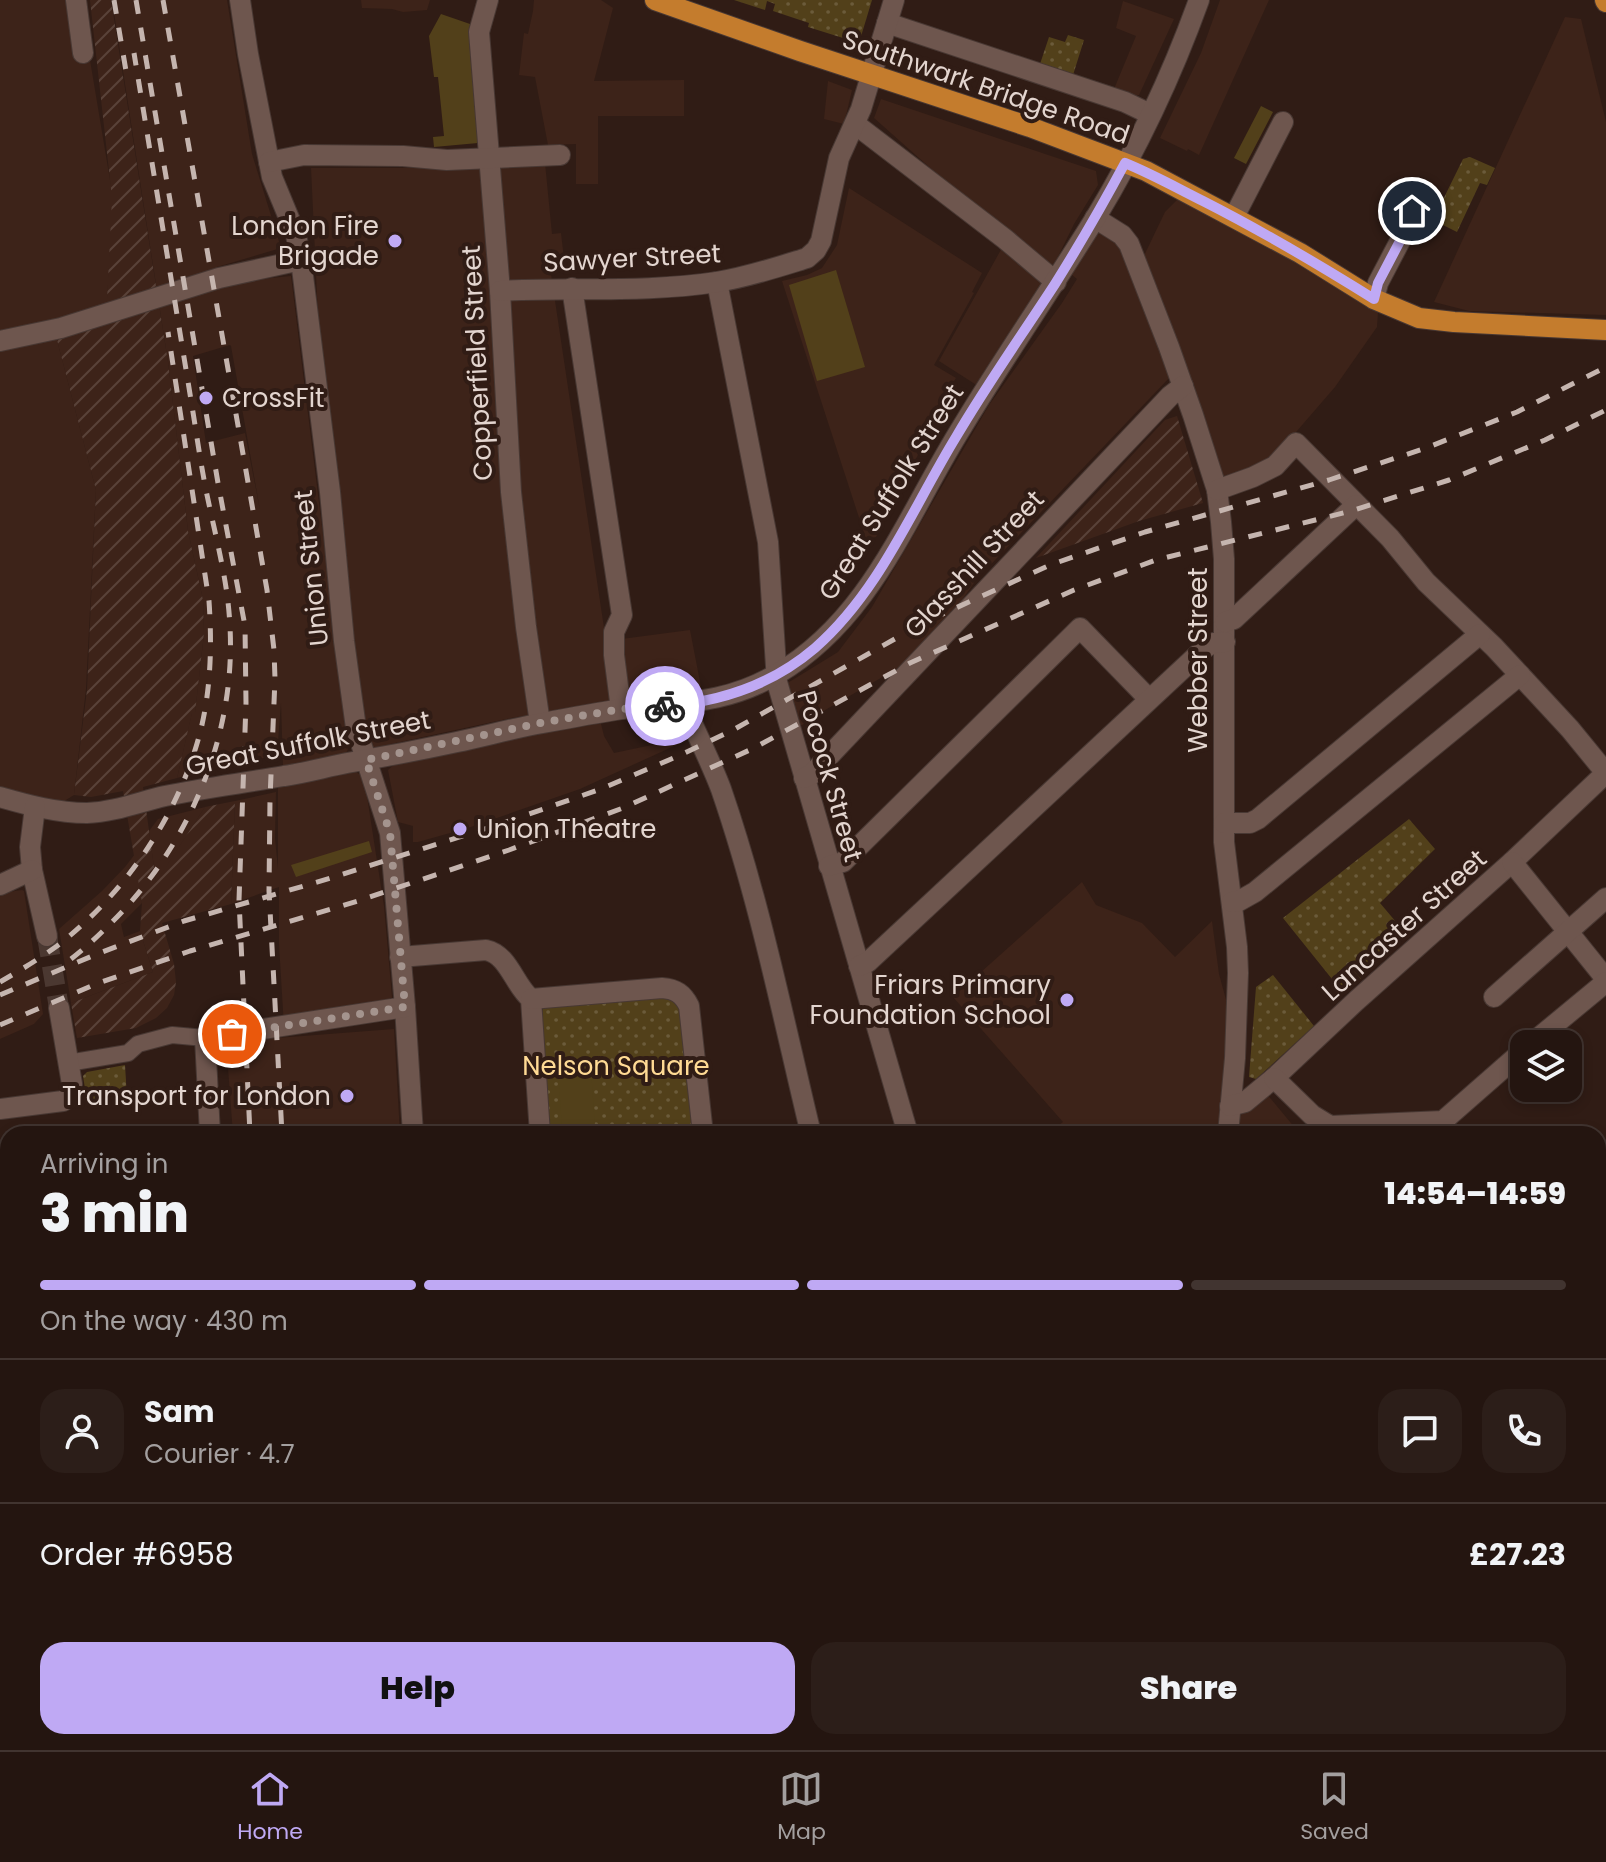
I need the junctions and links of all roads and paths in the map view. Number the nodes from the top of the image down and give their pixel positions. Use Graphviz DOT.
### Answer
graph roads {
  1 [pos="76,0"];
  2 [pos="240,0"];
  3 [pos="488,0"];
  4 [pos="655,0"];
  5 [pos="894,0"];
  6 [pos="1199,0"];
  7 [pos="887,23"];
  8 [pos="83,53"];
  9 [pos="871,74"];
  10 [pos="1150,114"];
  11 [pos="1283,122"];
  12 [pos="855,124"];
  13 [pos="560,155"];
  14 [pos="490,158"];
  15 [pos="269,162"];
  16 [pos="1125,163"];
  17 [pos="1421,193"];
  18 [pos="1234,217"];
  19 [pos="1095,218"];
  20 [pos="301,260"];
  21 [pos="717,282"];
  22 [pos="1056,282"];
  23 [pos="572,288"];
  24 [pos="500,291"];
  25 [pos="1374,299"];
  26 [pos="1606,330"];
  27 [pos="0,341"];
  28 [pos="1183,386"];
  29 [pos="1217,490"];
  30 [pos="1356,505"];
  31 [pos="1225,632"];
  32 [pos="1480,634"];
  33 [pos="776,675"];
  34 [pos="1520,675"];
  35 [pos="1149,699"];
  36 [pos="684,705"];
  37 [pos="621,709"];
  38 [pos="540,723"];
  39 [pos="366,760"];
  40 [pos="1605,775"];
  41 [pos="804,778"];
  42 [pos="0,797"];
  43 [pos="35,807"];
  44 [pos="1224,823"];
  45 [pos="1512,862"];
  46 [pos="829,866"];
  47 [pos="32,870"];
  48 [pos="0,885"];
  49 [pos="1606,898"];
  50 [pos="1232,902"];
  51 [pos="1568,932"];
  52 [pos="47,936"];
  53 [pos="400,957"];
  54 [pos="859,966"];
  55 [pos="1606,980"];
  56 [pos="1494,997"];
  57 [pos="531,999"];
  58 [pos="405,1007"];
  59 [pos="59,1008"];
  60 [pos="1547,1030"];
  61 [pos="205,1038"];
  62 [pos="1510,1062"];
  63 [pos="68,1063"];
  64 [pos="1274,1078"];
  65 [pos="1230,1106"];
  66 [pos="0,1109"];
  67 [pos="210,1126"];
  68 [pos="412,1126"];
  69 [pos="539,1126"];
  70 [pos="702,1126"];
  71 [pos="809,1126"];
  72 [pos="906,1126"];
  73 [pos="1229,1126"];
  1 -- 8 [label="street"];
  2 -- 15 [label="street, Union Street"];
  3 -- 14 [label="street, Copperfield Street"];
  4 -- 9 [label="main road, Southwark Bridge Road"];
  5 -- 7 [label="street, Sawyer Street"];
  6 -- 10 [label="street, Great Suffolk Street"];
  7 -- 9 [label="street, Sawyer Street"];
  7 -- 10 [label="street"];
  9 -- 12 [label="street, Sawyer Street"];
  9 -- 16 [label="main road, Southwark Bridge Road"];
  10 -- 16 [label="street, Great Suffolk Street"];
  11 -- 18 [label="street"];
  12 -- 21 [label="street, Sawyer Street"];
  12 -- 22 [label="street"];
  13 -- 14 [label="street"];
  14 -- 15 [label="street"];
  14 -- 24 [label="street, Copperfield Street"];
  15 -- 20 [label="street, Union Street"];
  16 -- 18 [label="main road, Southwark Bridge Road"];
  16 -- 19 [label="street, Great Suffolk Street"];
  17 -- 25 [label="street"];
  18 -- 25 [label="main road, Southwark Bridge Road"];
  19 -- 22 [label="street, Great Suffolk Street"];
  19 -- 28 [label="street, Webber Street"];
  20 -- 27 [label="street"];
  20 -- 39 [label="street, Union Street"];
  21 -- 23 [label="street, Sawyer Street"];
  21 -- 33 [label="street, Pocock Street"];
  22 -- 33 [label="street, Great Suffolk Street"];
  23 -- 24 [label="street, Sawyer Street"];
  23 -- 37 [label="street"];
  24 -- 38 [label="street, Copperfield Street"];
  25 -- 26 [label="main road, Southwark Bridge Road"];
  28 -- 29 [label="street, Webber Street"];
  28 -- 41 [label="street, Glasshill Street"];
  29 -- 30 [label="street"];
  29 -- 31 [label="street, Webber Street"];
  30 -- 31 [label="street"];
  30 -- 32 [label="street"];
  31 -- 35 [label="street"];
  31 -- 44 [label="street, Webber Street"];
  32 -- 34 [label="street"];
  32 -- 44 [label="street"];
  33 -- 36 [label="street, Great Suffolk Street"];
  33 -- 41 [label="street, Pocock Street"];
  34 -- 40 [label="street"];
  34 -- 50 [label="street"];
  35 -- 46 [label="street"];
  35 -- 54 [label="street"];
  36 -- 37 [label="street, Great Suffolk Street"];
  36 -- 71 [label="street"];
  37 -- 38 [label="street, Great Suffolk Street"];
  38 -- 39 [label="street, Great Suffolk Street"];
  39 -- 43 [label="street, Great Suffolk Street"];
  39 -- 53 [label="street, Union Street"];
  40 -- 45 [label="street, Lancaster Street"];
  41 -- 46 [label="street, Pocock Street"];
  42 -- 43 [label="street, Great Suffolk Street"];
  43 -- 47 [label="street"];
  44 -- 50 [label="street, Webber Street"];
  45 -- 51 [label="street"];
  45 -- 64 [label="street, Lancaster Street"];
  46 -- 54 [label="street, Pocock Street"];
  47 -- 48 [label="street"];
  47 -- 52 [label="street"];
  49 -- 51 [label="street"];
  50 -- 65 [label="street, Webber Street"];
  51 -- 55 [label="street"];
  51 -- 56 [label="street"];
  53 -- 57 [label="street"];
  53 -- 58 [label="street, Union Street"];
  54 -- 72 [label="street, Pocock Street"];
  55 -- 60 [label="street"];
  57 -- 69 [label="street"];
  57 -- 70 [label="street"];
  58 -- 61 [label="street"];
  58 -- 68 [label="street, Union Street"];
  59 -- 63 [label="street"];
  61 -- 63 [label="street"];
  61 -- 67 [label="street"];
  62 -- 64 [label="street"];
  63 -- 66 [label="street"];
  64 -- 65 [label="street, Lancaster Street"];
  65 -- 73 [label="street, Webber Street"];
}
